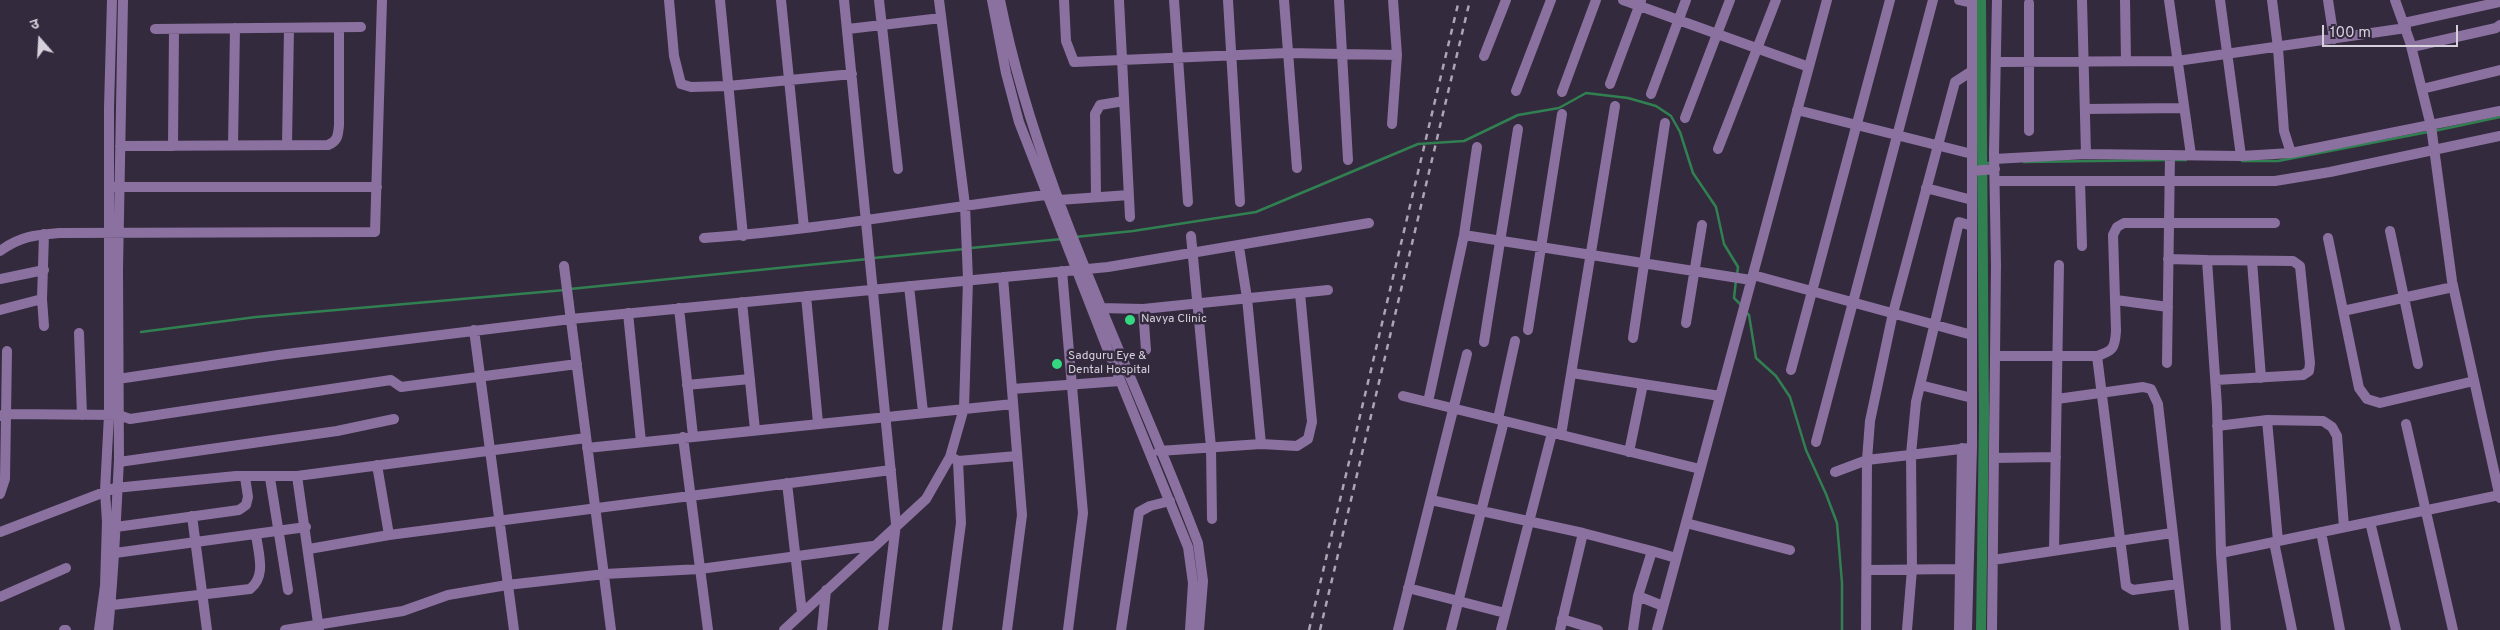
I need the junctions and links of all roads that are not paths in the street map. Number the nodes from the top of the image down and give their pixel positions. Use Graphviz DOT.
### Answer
graph roads {
  1 [pos="112,0"];
  2 [pos="123,0"];
  3 [pos="382,0"];
  4 [pos="669,0"];
  5 [pos="720,0"];
  6 [pos="781,0"];
  7 [pos="844,0"];
  8 [pos="878,0"];
  9 [pos="939,0"];
  10 [pos="992,0"];
  11 [pos="1000,0"];
  12 [pos="1064,0"];
  13 [pos="1119,0"];
  14 [pos="1174,0"];
  15 [pos="1228,0"];
  16 [pos="1284,0"];
  17 [pos="1339,0"];
  18 [pos="1393,0"];
  19 [pos="1506,0"];
  20 [pos="1551,0"];
  21 [pos="1596,0"];
  22 [pos="1623,0"];
  23 [pos="1686,0"];
  24 [pos="1730,0"];
  25 [pos="1776,0"];
  26 [pos="1827,0"];
  27 [pos="1890,0"];
  28 [pos="1933,0"];
  29 [pos="1959,0"];
  30 [pos="1997,0"];
  31 [pos="2082,0"];
  32 [pos="2125,0"];
  33 [pos="2169,0"];
  34 [pos="2220,0"];
  35 [pos="2272,0"];
  36 [pos="2328,0"];
  37 [pos="2395,0"];
  38 [pos="1972,2"];
  39 [pos="2500,2"];
  40 [pos="1640,3"];
  41 [pos="2029,3"];
  42 [pos="941,18"];
  43 [pos="1678,20"];
  44 [pos="881,25"];
  45 [pos="2500,25"];
  46 [pos="2405,26"];
  47 [pos="361,27"];
  48 [pos="235,28"];
  49 [pos="289,28"];
  50 [pos="339,28"];
  51 [pos="155,29"];
  52 [pos="174,29"];
  53 [pos="848,29"];
  54 [pos="1717,34"];
  55 [pos="2334,39"];
  56 [pos="2412,47"];
  57 [pos="1757,48"];
  58 [pos="2278,48"];
  59 [pos="1287,54"];
  60 [pos="1343,54"];
  61 [pos="1232,55"];
  62 [pos="1397,55"];
  63 [pos="2228,55"];
  64 [pos="1484,56"];
  65 [pos="1177,57"];
  66 [pos="1122,60"];
  67 [pos="2126,61"];
  68 [pos="2178,61"];
  69 [pos="1997,62"];
  70 [pos="2030,62"];
  71 [pos="2084,62"];
  72 [pos="1809,67"];
  73 [pos="2500,70"];
  74 [pos="1972,71"];
  75 [pos="852,74"];
  76 [pos="789,80"];
  77 [pos="1610,84"];
  78 [pos="728,86"];
  79 [pos="2422,89"];
  80 [pos="1516,91"];
  81 [pos="1562,92"];
  82 [pos="1651,94"];
  83 [pos="1124,101"];
  84 [pos="1615,106"];
  85 [pos="2184,108"];
  86 [pos="2085,109"];
  87 [pos="1797,110"];
  88 [pos="2500,111"];
  89 [pos="1562,114"];
  90 [pos="1685,118"];
  91 [pos="1665,123"];
  92 [pos="1392,124"];
  93 [pos="1857,125"];
  94 [pos="2431,126"];
  95 [pos="1518,129"];
  96 [pos="2029,131"];
  97 [pos="1898,135"];
  98 [pos="2500,136"];
  99 [pos="233,145"];
  100 [pos="287,145"];
  101 [pos="1937,145"];
  102 [pos="120,146"];
  103 [pos="173,146"];
  104 [pos="1477,147"];
  105 [pos="1718,149"];
  106 [pos="2435,150"];
  107 [pos="2291,153"];
  108 [pos="1972,154"];
  109 [pos="2086,154"];
  110 [pos="2170,155"];
  111 [pos="2191,155"];
  112 [pos="2241,156"];
  113 [pos="1348,160"];
  114 [pos="1297,168"];
  115 [pos="1995,168"];
  116 [pos="898,169"];
  117 [pos="1972,171"];
  118 [pos="2080,181"];
  119 [pos="2169,181"];
  120 [pos="114,187"];
  121 [pos="377,187"];
  122 [pos="1926,188"];
  123 [pos="1046,195"];
  124 [pos="1129,195"];
  125 [pos="1096,197"];
  126 [pos="1059,200"];
  127 [pos="1972,200"];
  128 [pos="1188,202"];
  129 [pos="1240,202"];
  130 [pos="965,205"];
  131 [pos="1130,217"];
  132 [pos="866,221"];
  133 [pos="1369,223"];
  134 [pos="2169,223"];
  135 [pos="2275,223"];
  136 [pos="1063,225"];
  137 [pos="1702,225"];
  138 [pos="1972,226"];
  139 [pos="804,228"];
  140 [pos="2390,231"];
  141 [pos="114,232"];
  142 [pos="44,234"];
  143 [pos="1464,235"];
  144 [pos="743,236"];
  145 [pos="1191,236"];
  146 [pos="704,238"];
  147 [pos="2328,238"];
  148 [pos="1502,241"];
  149 [pos="2082,246"];
  150 [pos="1239,247"];
  151 [pos="1542,248"];
  152 [pos="0,251"];
  153 [pos="1192,254"];
  154 [pos="1592,255"];
  155 [pos="2168,259"];
  156 [pos="2207,260"];
  157 [pos="2252,261"];
  158 [pos="1643,263"];
  159 [pos="2059,265"];
  160 [pos="564,266"];
  161 [pos="44,270"];
  162 [pos="1081,270"];
  163 [pos="1062,271"];
  164 [pos="1694,271"];
  165 [pos="1003,277"];
  166 [pos="0,278"];
  167 [pos="1748,278"];
  168 [pos="968,280"];
  169 [pos="909,286"];
  170 [pos="2453,287"];
  171 [pos="872,289"];
  172 [pos="1328,290"];
  173 [pos="1813,292"];
  174 [pos="1300,293"];
  175 [pos="806,296"];
  176 [pos="2404,297"];
  177 [pos="1247,298"];
  178 [pos="42,299"];
  179 [pos="2116,300"];
  180 [pos="742,302"];
  181 [pos="1853,302"];
  182 [pos="1196,304"];
  183 [pos="2168,307"];
  184 [pos="678,308"];
  185 [pos="1102,308"];
  186 [pos="1143,309"];
  187 [pos="0,310"];
  188 [pos="2343,311"];
  189 [pos="628,313"];
  190 [pos="1893,313"];
  191 [pos="571,319"];
  192 [pos="1686,323"];
  193 [pos="1933,324"];
  194 [pos="44,326"];
  195 [pos="474,330"];
  196 [pos="1528,330"];
  197 [pos="79,333"];
  198 [pos="1972,335"];
  199 [pos="1633,338"];
  200 [pos="1515,341"];
  201 [pos="1484,342"];
  202 [pos="1146,350"];
  203 [pos="6,351"];
  204 [pos="1467,354"];
  205 [pos="1995,356"];
  206 [pos="2058,356"];
  207 [pos="2097,356"];
  208 [pos="2167,363"];
  209 [pos="577,364"];
  210 [pos="2418,364"];
  211 [pos="1791,370"];
  212 [pos="1572,373"];
  213 [pos="480,376"];
  214 [pos="2261,378"];
  215 [pos="750,379"];
  216 [pos="118,380"];
  217 [pos="2216,380"];
  218 [pos="1120,381"];
  219 [pos="2474,381"];
  220 [pos="1644,384"];
  221 [pos="687,385"];
  222 [pos="1072,385"];
  223 [pos="1920,385"];
  224 [pos="1012,389"];
  225 [pos="2100,393"];
  226 [pos="1403,396"];
  227 [pos="1720,396"];
  228 [pos="1972,398"];
  229 [pos="2057,399"];
  230 [pos="1428,402"];
  231 [pos="1013,404"];
  232 [pos="964,408"];
  233 [pos="1454,408"];
  234 [pos="923,412"];
  235 [pos="2,415"];
  236 [pos="82,415"];
  237 [pos="114,415"];
  238 [pos="885,416"];
  239 [pos="394,419"];
  240 [pos="1500,420"];
  241 [pos="2267,420"];
  242 [pos="818,423"];
  243 [pos="2406,424"];
  244 [pos="2217,426"];
  245 [pos="755,430"];
  246 [pos="1556,434"];
  247 [pos="688,437"];
  248 [pos="641,442"];
  249 [pos="1816,442"];
  250 [pos="587,443"];
  251 [pos="1261,444"];
  252 [pos="1211,446"];
  253 [pos="1967,448"];
  254 [pos="490,451"];
  255 [pos="1159,451"];
  256 [pos="1629,452"];
  257 [pos="1911,454"];
  258 [pos="1017,456"];
  259 [pos="2056,457"];
  260 [pos="1994,458"];
  261 [pos="954,459"];
  262 [pos="1867,460"];
  263 [pos="118,462"];
  264 [pos="377,466"];
  265 [pos="1700,469"];
  266 [pos="891,470"];
  267 [pos="1835,472"];
  268 [pos="298,476"];
  269 [pos="246,477"];
  270 [pos="270,478"];
  271 [pos="786,483"];
  272 [pos="116,488"];
  273 [pos="105,492"];
  274 [pos="0,494"];
  275 [pos="690,496"];
  276 [pos="2500,496"];
  277 [pos="1431,500"];
  278 [pos="1170,501"];
  279 [pos="595,508"];
  280 [pos="2424,511"];
  281 [pos="1481,512"];
  282 [pos="192,516"];
  283 [pos="1212,520"];
  284 [pos="499,521"];
  285 [pos="2370,522"];
  286 [pos="1529,523"];
  287 [pos="1686,523"];
  288 [pos="896,524"];
  289 [pos="116,527"];
  290 [pos="2344,527"];
  291 [pos="306,528"];
  292 [pos="279,531"];
  293 [pos="0,532"];
  294 [pos="2321,532"];
  295 [pos="1583,533"];
  296 [pos="2172,533"];
  297 [pos="256,534"];
  298 [pos="389,535"];
  299 [pos="2119,541"];
  300 [pos="2276,541"];
  301 [pos="196,542"];
  302 [pos="873,546"];
  303 [pos="309,549"];
  304 [pos="1790,550"];
  305 [pos="1652,551"];
  306 [pos="2054,551"];
  307 [pos="111,552"];
  308 [pos="2221,553"];
  309 [pos="795,556"];
  310 [pos="1676,558"];
  311 [pos="1993,560"];
  312 [pos="66,568"];
  313 [pos="700,569"];
  314 [pos="1960,569"];
  315 [pos="1867,570"];
  316 [pos="1912,570"];
  317 [pos="605,574"];
  318 [pos="2178,584"];
  319 [pos="507,585"];
  320 [pos="1408,588"];
  321 [pos="288,590"];
  322 [pos="826,590"];
  323 [pos="204,594"];
  324 [pos="1638,596"];
  325 [pos="0,597"];
  326 [pos="1458,601"];
  327 [pos="106,606"];
  328 [pos="1663,606"];
  329 [pos="802,613"];
  330 [pos="1505,613"];
  331 [pos="1561,625"];
  332 [pos="318,628"];
  333 [pos="99,630"];
  334 [pos="108,630"];
  335 [pos="208,630"];
  336 [pos="285,630"];
  337 [pos="514,630"];
  338 [pos="611,630"];
  339 [pos="708,630"];
  340 [pos="784,630"];
  341 [pos="822,630"];
  342 [pos="883,630"];
  343 [pos="947,630"];
  344 [pos="1006,630"];
  345 [pos="1068,630"];
  346 [pos="1121,630"];
  347 [pos="1190,630"];
  348 [pos="1199,630"];
  349 [pos="1398,630"];
  350 [pos="1451,630"];
  351 [pos="1501,630"];
  352 [pos="1598,630"];
  353 [pos="1633,630"];
  354 [pos="1657,630"];
  355 [pos="1866,630"];
  356 [pos="1907,630"];
  357 [pos="1959,630"];
  358 [pos="1967,630"];
  359 [pos="1992,630"];
  360 [pos="2184,630"];
  361 [pos="2226,630"];
  362 [pos="2292,630"];
  363 [pos="2340,630"];
  364 [pos="2396,630"];
  365 [pos="2453,630"];
  1 -- 120 [label="street"];
  2 -- 102 [label="street"];
  3 -- 121 [label="street"];
  4 -- 78 [label="street"];
  5 -- 78 [label="street"];
  6 -- 76 [label="street"];
  7 -- 53 [label="street"];
  8 -- 44 [label="street"];
  9 -- 42 [label="street"];
  10 -- 123 [label="street"];
  11 -- 126 [label="street"];
  12 -- 66 [label="street"];
  13 -- 66 [label="street"];
  14 -- 65 [label="street"];
  15 -- 61 [label="street"];
  16 -- 59 [label="street"];
  17 -- 60 [label="street"];
  18 -- 62 [label="street"];
  19 -- 64 [label="street"];
  20 -- 80 [label="street"];
  21 -- 81 [label="street"];
  22 -- 40 [label="street"];
  23 -- 43 [label="street"];
  24 -- 54 [label="street"];
  25 -- 57 [label="street"];
  26 -- 72 [label="street"];
  27 -- 93 [label="street"];
  28 -- 97 [label="street"];
  29 -- 38 [label="street"];
  30 -- 69 [label="street"];
  31 -- 71 [label="street"];
  32 -- 67 [label="street"];
  33 -- 68 [label="street"];
  34 -- 63 [label="street"];
  35 -- 58 [label="street"];
  36 -- 55 [label="street"];
  37 -- 46 [label="street"];
  38 -- 74 [label="street"];
  39 -- 46 [label="street"];
  40 -- 43 [label="street"];
  40 -- 77 [label="street"];
  41 -- 70 [label="street"];
  42 -- 44 [label="street"];
  42 -- 130 [label="street"];
  43 -- 54 [label="street"];
  43 -- 82 [label="street"];
  44 -- 53 [label="street"];
  44 -- 116 [label="street"];
  45 -- 56 [label="street"];
  46 -- 55 [label="street"];
  46 -- 56 [label="street"];
  47 -- 50 [label="street"];
  48 -- 49 [label="street"];
  48 -- 52 [label="street"];
  48 -- 99 [label="street"];
  49 -- 50 [label="street"];
  49 -- 100 [label="street"];
  50 -- 100 [label="street"];
  51 -- 52 [label="street"];
  52 -- 103 [label="street"];
  53 -- 75 [label="street"];
  54 -- 57 [label="street"];
  54 -- 90 [label="street"];
  55 -- 58 [label="street"];
  56 -- 79 [label="street"];
  57 -- 72 [label="street"];
  57 -- 105 [label="street"];
  58 -- 63 [label="street"];
  58 -- 107 [label="street"];
  59 -- 60 [label="street"];
  59 -- 61 [label="street"];
  59 -- 114 [label="street"];
  60 -- 62 [label="street"];
  60 -- 113 [label="street"];
  61 -- 65 [label="street"];
  61 -- 129 [label="street"];
  62 -- 92 [label="street"];
  63 -- 68 [label="street"];
  63 -- 112 [label="street"];
  65 -- 66 [label="street"];
  65 -- 128 [label="street"];
  66 -- 83 [label="street"];
  67 -- 68 [label="street"];
  67 -- 71 [label="street"];
  68 -- 85 [label="street"];
  69 -- 70 [label="street"];
  69 -- 115 [label="street"];
  70 -- 71 [label="street"];
  70 -- 96 [label="street"];
  71 -- 86 [label="street"];
  72 -- 87 [label="street"];
  73 -- 79 [label="street"];
  74 -- 101 [label="street"];
  74 -- 108 [label="street"];
  75 -- 76 [label="street"];
  75 -- 132 [label="street"];
  76 -- 78 [label="street"];
  76 -- 139 [label="street"];
  78 -- 144 [label="street"];
  79 -- 94 [label="street"];
  83 -- 124 [label="street"];
  83 -- 125 [label="street"];
  84 -- 154 [label="street"];
  85 -- 86 [label="street"];
  85 -- 111 [label="street"];
  86 -- 109 [label="street"];
  87 -- 93 [label="street"];
  87 -- 167 [label="street"];
  88 -- 94 [label="street"];
  89 -- 151 [label="street"];
  91 -- 158 [label="street"];
  93 -- 97 [label="street"];
  93 -- 173 [label="street"];
  94 -- 106 [label="street"];
  94 -- 107 [label="street"];
  95 -- 148 [label="street"];
  97 -- 101 [label="street"];
  97 -- 181 [label="street"];
  98 -- 106 [label="street"];
  99 -- 100 [label="street"];
  99 -- 103 [label="street"];
  101 -- 108 [label="street"];
  101 -- 122 [label="street"];
  102 -- 103 [label="street"];
  102 -- 120 [label="street"];
  104 -- 143 [label="street"];
  106 -- 119 [label="street"];
  106 -- 170 [label="street"];
  107 -- 112 [label="street"];
  108 -- 117 [label="street"];
  109 -- 110 [label="street"];
  109 -- 115 [label="street"];
  110 -- 111 [label="street"];
  110 -- 119 [label="street"];
  111 -- 112 [label="street"];
  115 -- 117 [label="street"];
  115 -- 118 [label="street"];
  115 -- 205 [label="street"];
  117 -- 127 [label="street"];
  118 -- 119 [label="street"];
  118 -- 149 [label="street"];
  119 -- 134 [label="street"];
  120 -- 121 [label="street"];
  120 -- 141 [label="street"];
  121 -- 141 [label="street"];
  122 -- 127 [label="street"];
  122 -- 190 [label="street"];
  123 -- 130 [label="street"];
  123 -- 136 [label="street"];
  124 -- 125 [label="street"];
  124 -- 131 [label="street"];
  125 -- 126 [label="street"];
  126 -- 136 [label="street"];
  127 -- 138 [label="street"];
  130 -- 132 [label="street"];
  130 -- 168 [label="street"];
  132 -- 139 [label="street"];
  132 -- 171 [label="street"];
  133 -- 150 [label="street"];
  134 -- 135 [label="street"];
  134 -- 155 [label="street"];
  134 -- 179 [label="street"];
  136 -- 162 [label="street"];
  137 -- 164 [label="street"];
  138 -- 193 [label="street"];
  138 -- 198 [label="street"];
  139 -- 144 [label="street"];
  140 -- 176 [label="street"];
  141 -- 142 [label="street"];
  141 -- 216 [label="street"];
  141 -- 237 [label="street"];
  142 -- 152 [label="street"];
  142 -- 161 [label="street"];
  143 -- 148 [label="street"];
  143 -- 230 [label="street"];
  144 -- 146 [label="street"];
  145 -- 153 [label="street"];
  147 -- 188 [label="street"];
  148 -- 151 [label="street"];
  148 -- 201 [label="street"];
  150 -- 153 [label="street"];
  150 -- 177 [label="street"];
  151 -- 154 [label="street"];
  151 -- 196 [label="street"];
  153 -- 162 [label="street"];
  153 -- 182 [label="street"];
  154 -- 158 [label="street"];
  154 -- 212 [label="street"];
  155 -- 156 [label="street"];
  155 -- 183 [label="street"];
  156 -- 157 [label="street"];
  156 -- 217 [label="street"];
  157 -- 214 [label="street"];
  157 -- 214 [label="street"];
  158 -- 164 [label="street"];
  158 -- 199 [label="street"];
  159 -- 206 [label="street"];
  160 -- 191 [label="street"];
  161 -- 166 [label="street"];
  161 -- 178 [label="street"];
  162 -- 163 [label="street"];
  162 -- 185 [label="street"];
  162 -- 218 [label="street"];
  163 -- 165 [label="street"];
  163 -- 222 [label="street"];
  164 -- 167 [label="street"];
  164 -- 192 [label="street"];
  165 -- 168 [label="street"];
  165 -- 224 [label="street"];
  167 -- 173 [label="street"];
  167 -- 227 [label="street"];
  168 -- 169 [label="street"];
  168 -- 232 [label="street"];
  169 -- 171 [label="street"];
  169 -- 234 [label="street"];
  170 -- 176 [label="street"];
  170 -- 219 [label="street"];
  171 -- 175 [label="street"];
  171 -- 238 [label="street"];
  172 -- 174 [label="street"];
  173 -- 181 [label="street"];
  173 -- 211 [label="street"];
  174 -- 177 [label="street"];
  174 -- 251 [label="street"];
  175 -- 180 [label="street"];
  175 -- 242 [label="street"];
  176 -- 188 [label="street"];
  176 -- 210 [label="street"];
  177 -- 182 [label="street"];
  177 -- 251 [label="street"];
  178 -- 187 [label="street"];
  178 -- 194 [label="street"];
  179 -- 183 [label="street"];
  179 -- 207 [label="street"];
  180 -- 184 [label="street"];
  180 -- 215 [label="street"];
  181 -- 190 [label="street"];
  181 -- 249 [label="street"];
  182 -- 186 [label="street"];
  182 -- 252 [label="street"];
  183 -- 208 [label="street"];
  184 -- 189 [label="street"];
  184 -- 221 [label="street"];
  185 -- 186 [label="street"];
  185 -- 255 [label="street"];
  186 -- 202 [label="street"];
  188 -- 219 [label="street"];
  189 -- 191 [label="street"];
  189 -- 248 [label="street"];
  190 -- 193 [label="street"];
  190 -- 262 [label="street"];
  191 -- 195 [label="street"];
  191 -- 209 [label="street"];
  193 -- 198 [label="street"];
  193 -- 223 [label="street"];
  195 -- 213 [label="street"];
  195 -- 216 [label="street"];
  197 -- 236 [label="street"];
  198 -- 228 [label="street"];
  200 -- 240 [label="street"];
  203 -- 235 [label="street"];
  204 -- 233 [label="street"];
  205 -- 206 [label="street"];
  205 -- 260 [label="street"];
  206 -- 207 [label="street"];
  206 -- 229 [label="street"];
  207 -- 225 [label="street"];
  209 -- 213 [label="street"];
  209 -- 250 [label="street"];
  212 -- 220 [label="street"];
  212 -- 246 [label="street"];
  213 -- 237 [label="street"];
  213 -- 254 [label="street"];
  214 -- 217 [label="street"];
  215 -- 221 [label="street"];
  215 -- 245 [label="street"];
  216 -- 237 [label="street"];
  217 -- 244 [label="street"];
  218 -- 222 [label="street"];
  218 -- 278 [label="street"];
  219 -- 276 [label="street"];
  220 -- 227 [label="street"];
  220 -- 256 [label="street"];
  221 -- 247 [label="street"];
  222 -- 224 [label="street"];
  222 -- 345 [label="street"];
  223 -- 228 [label="street"];
  223 -- 257 [label="street"];
  224 -- 231 [label="street"];
  225 -- 229 [label="street"];
  225 -- 296 [label="street"];
  225 -- 299 [label="street"];
  226 -- 230 [label="street"];
  227 -- 265 [label="street"];
  228 -- 253 [label="street"];
  229 -- 259 [label="street"];
  230 -- 233 [label="street"];
  231 -- 232 [label="street"];
  231 -- 258 [label="street"];
  232 -- 234 [label="street"];
  232 -- 261 [label="street"];
  233 -- 240 [label="street"];
  233 -- 277 [label="street"];
  234 -- 238 [label="street"];
  235 -- 236 [label="street"];
  235 -- 274 [label="street"];
  236 -- 237 [label="street"];
  237 -- 263 [label="street"];
  237 -- 273 [label="street"];
  238 -- 242 [label="street"];
  238 -- 266 [label="street"];
  239 -- 263 [label="street"];
  240 -- 246 [label="street"];
  240 -- 281 [label="street"];
  241 -- 244 [label="street"];
  241 -- 290 [label="street"];
  241 -- 300 [label="street"];
  242 -- 245 [label="street"];
  243 -- 280 [label="street"];
  244 -- 308 [label="street"];
  245 -- 247 [label="street"];
  246 -- 256 [label="street"];
  246 -- 286 [label="street"];
  247 -- 248 [label="street"];
  247 -- 275 [label="street"];
  248 -- 250 [label="street"];
  250 -- 254 [label="street"];
  250 -- 279 [label="street"];
  251 -- 252 [label="street"];
  252 -- 255 [label="street"];
  252 -- 283 [label="street"];
  253 -- 257 [label="street"];
  253 -- 314 [label="street"];
  253 -- 358 [label="street"];
  254 -- 264 [label="street"];
  254 -- 284 [label="street"];
  255 -- 348 [label="street"];
  256 -- 265 [label="street"];
  257 -- 262 [label="street"];
  257 -- 316 [label="street"];
  258 -- 261 [label="street"];
  258 -- 344 [label="street"];
  259 -- 260 [label="street"];
  259 -- 306 [label="street"];
  260 -- 311 [label="street"];
  261 -- 288 [label="street"];
  261 -- 343 [label="street"];
  262 -- 267 [label="street"];
  262 -- 315 [label="street"];
  263 -- 272 [label="street"];
  264 -- 268 [label="street"];
  264 -- 298 [label="street"];
  265 -- 287 [label="street"];
  266 -- 271 [label="street"];
  266 -- 288 [label="street"];
  268 -- 270 [label="street"];
  268 -- 291 [label="street"];
  269 -- 270 [label="street"];
  269 -- 272 [label="street"];
  269 -- 282 [label="street"];
  270 -- 292 [label="street"];
  271 -- 275 [label="street"];
  271 -- 309 [label="street"];
  272 -- 273 [label="street"];
  272 -- 289 [label="street"];
  273 -- 293 [label="street"];
  273 -- 307 [label="street"];
  275 -- 279 [label="street"];
  275 -- 313 [label="street"];
  276 -- 280 [label="street"];
  277 -- 281 [label="street"];
  277 -- 320 [label="street"];
  278 -- 346 [label="street"];
  278 -- 347 [label="street"];
  279 -- 284 [label="street"];
  279 -- 317 [label="street"];
  280 -- 285 [label="street"];
  280 -- 365 [label="street"];
  281 -- 286 [label="street"];
  281 -- 326 [label="street"];
  282 -- 289 [label="street"];
  282 -- 301 [label="street"];
  284 -- 298 [label="street"];
  284 -- 319 [label="street"];
  285 -- 290 [label="street"];
  285 -- 364 [label="street"];
  286 -- 295 [label="street"];
  286 -- 330 [label="street"];
  287 -- 304 [label="street"];
  287 -- 310 [label="street"];
  288 -- 302 [label="street"];
  288 -- 342 [label="street"];
  289 -- 307 [label="street"];
  290 -- 294 [label="street"];
  291 -- 292 [label="street"];
  291 -- 303 [label="street"];
  292 -- 297 [label="street"];
  292 -- 321 [label="street"];
  294 -- 300 [label="street"];
  294 -- 363 [label="street"];
  295 -- 305 [label="street"];
  295 -- 331 [label="street"];
  296 -- 299 [label="street"];
  296 -- 318 [label="street"];
  297 -- 301 [label="street"];
  297 -- 323 [label="street"];
  298 -- 303 [label="street"];
  299 -- 306 [label="street"];
  299 -- 318 [label="street"];
  300 -- 308 [label="street"];
  300 -- 362 [label="street"];
  301 -- 307 [label="street"];
  301 -- 323 [label="street"];
  302 -- 309 [label="street"];
  302 -- 322 [label="street"];
  303 -- 332 [label="street"];
  305 -- 310 [label="street"];
  305 -- 324 [label="street"];
  306 -- 311 [label="street"];
  307 -- 327 [label="street"];
  308 -- 361 [label="street"];
  309 -- 313 [label="street"];
  309 -- 329 [label="street"];
  310 -- 328 [label="street"];
  311 -- 359 [label="street"];
  312 -- 325 [label="street"];
  313 -- 317 [label="street"];
  313 -- 339 [label="street"];
  314 -- 316 [label="street"];
  314 -- 357 [label="street"];
  315 -- 316 [label="street"];
  315 -- 355 [label="street"];
  316 -- 356 [label="street"];
  317 -- 319 [label="street"];
  317 -- 338 [label="street"];
  318 -- 360 [label="street"];
  319 -- 332 [label="street"];
  319 -- 337 [label="street"];
  320 -- 326 [label="street"];
  320 -- 349 [label="street"];
  322 -- 329 [label="street"];
  322 -- 341 [label="street"];
  323 -- 327 [label="street"];
  323 -- 335 [label="street"];
  324 -- 328 [label="street"];
  324 -- 353 [label="street"];
  326 -- 330 [label="street"];
  326 -- 350 [label="street"];
  327 -- 333 [label="street"];
  327 -- 334 [label="street"];
  328 -- 354 [label="street"];
  329 -- 340 [label="street"];
  330 -- 351 [label="street"];
  331 -- 352 [label="street"];
  332 -- 336 [label="street"];
}
